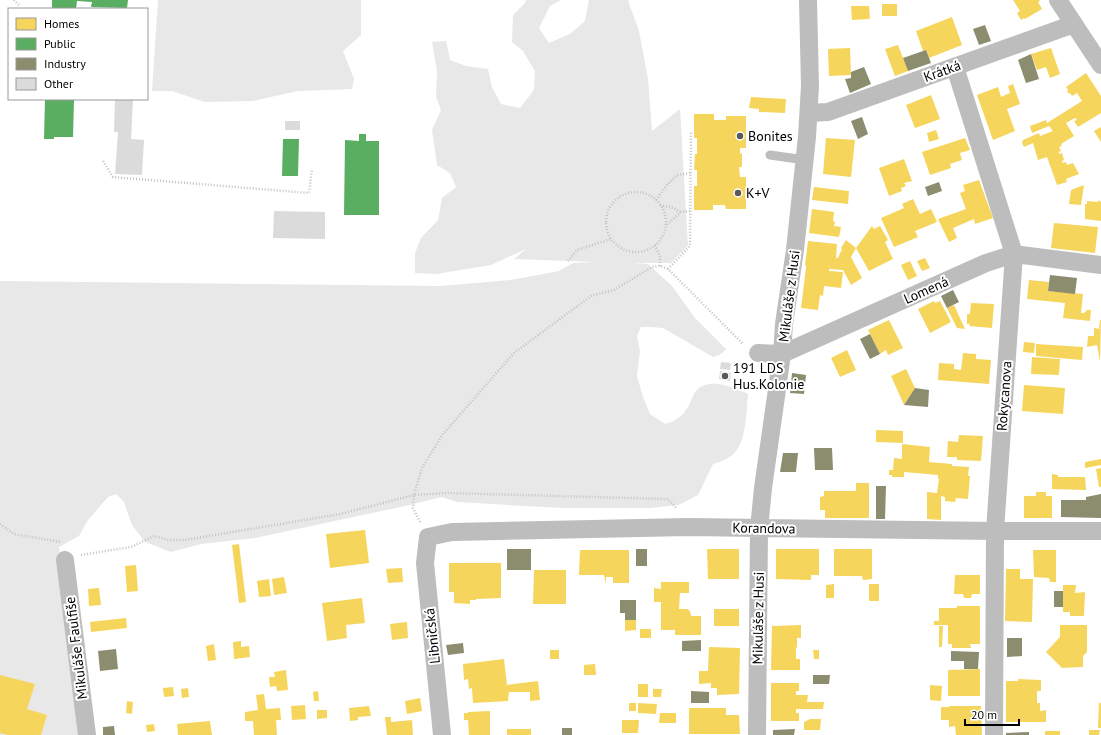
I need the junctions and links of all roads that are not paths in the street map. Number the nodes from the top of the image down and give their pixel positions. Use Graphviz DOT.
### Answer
graph roads {
  1 [pos="808,0"];
  2 [pos="1058,0"];
  3 [pos="1074,24"];
  4 [pos="1101,65"];
  5 [pos="955,67"];
  6 [pos="809,113"];
  7 [pos="770,155"];
  8 [pos="805,160"];
  9 [pos="1014,254"];
  10 [pos="1101,265"];
  11 [pos="758,353"];
  12 [pos="782,354"];
  13 [pos="759,529"];
  14 [pos="995,531"];
  15 [pos="1101,531"];
  16 [pos="428,537"];
  17 [pos="65,552"];
  18 [pos="87,735"];
  19 [pos="442,735"];
  20 [pos="757,735"];
  21 [pos="994,735"];
  1 -- 6 [label="street, Mikuláše z Husi"];
  2 -- 3 [label="street"];
  3 -- 4 [label="street"];
  3 -- 5 [label="street, Krátká"];
  5 -- 6 [label="street, Krátká"];
  5 -- 9 [label="street, Rokycanova"];
  6 -- 8 [label="street, Mikuláše z Husi"];
  7 -- 8 [label="lane"];
  8 -- 12 [label="street, Mikuláše z Husi"];
  9 -- 10 [label="street, Lomená"];
  9 -- 12 [label="street, Lomená"];
  9 -- 14 [label="street, Rokycanova"];
  11 -- 12 [label="street, Lomená"];
  12 -- 13 [label="street, Mikuláše z Husi"];
  13 -- 14 [label="street, Korandova"];
  13 -- 16 [label="street, Korandova"];
  13 -- 20 [label="street, Mikuláše z Husi"];
  14 -- 15 [label="street, Korandova"];
  14 -- 21 [label="street, Rokycanova"];
  16 -- 19 [label="street, Libničská"];
  17 -- 18 [label="street, Mikuláše Faulfiše"];
}
